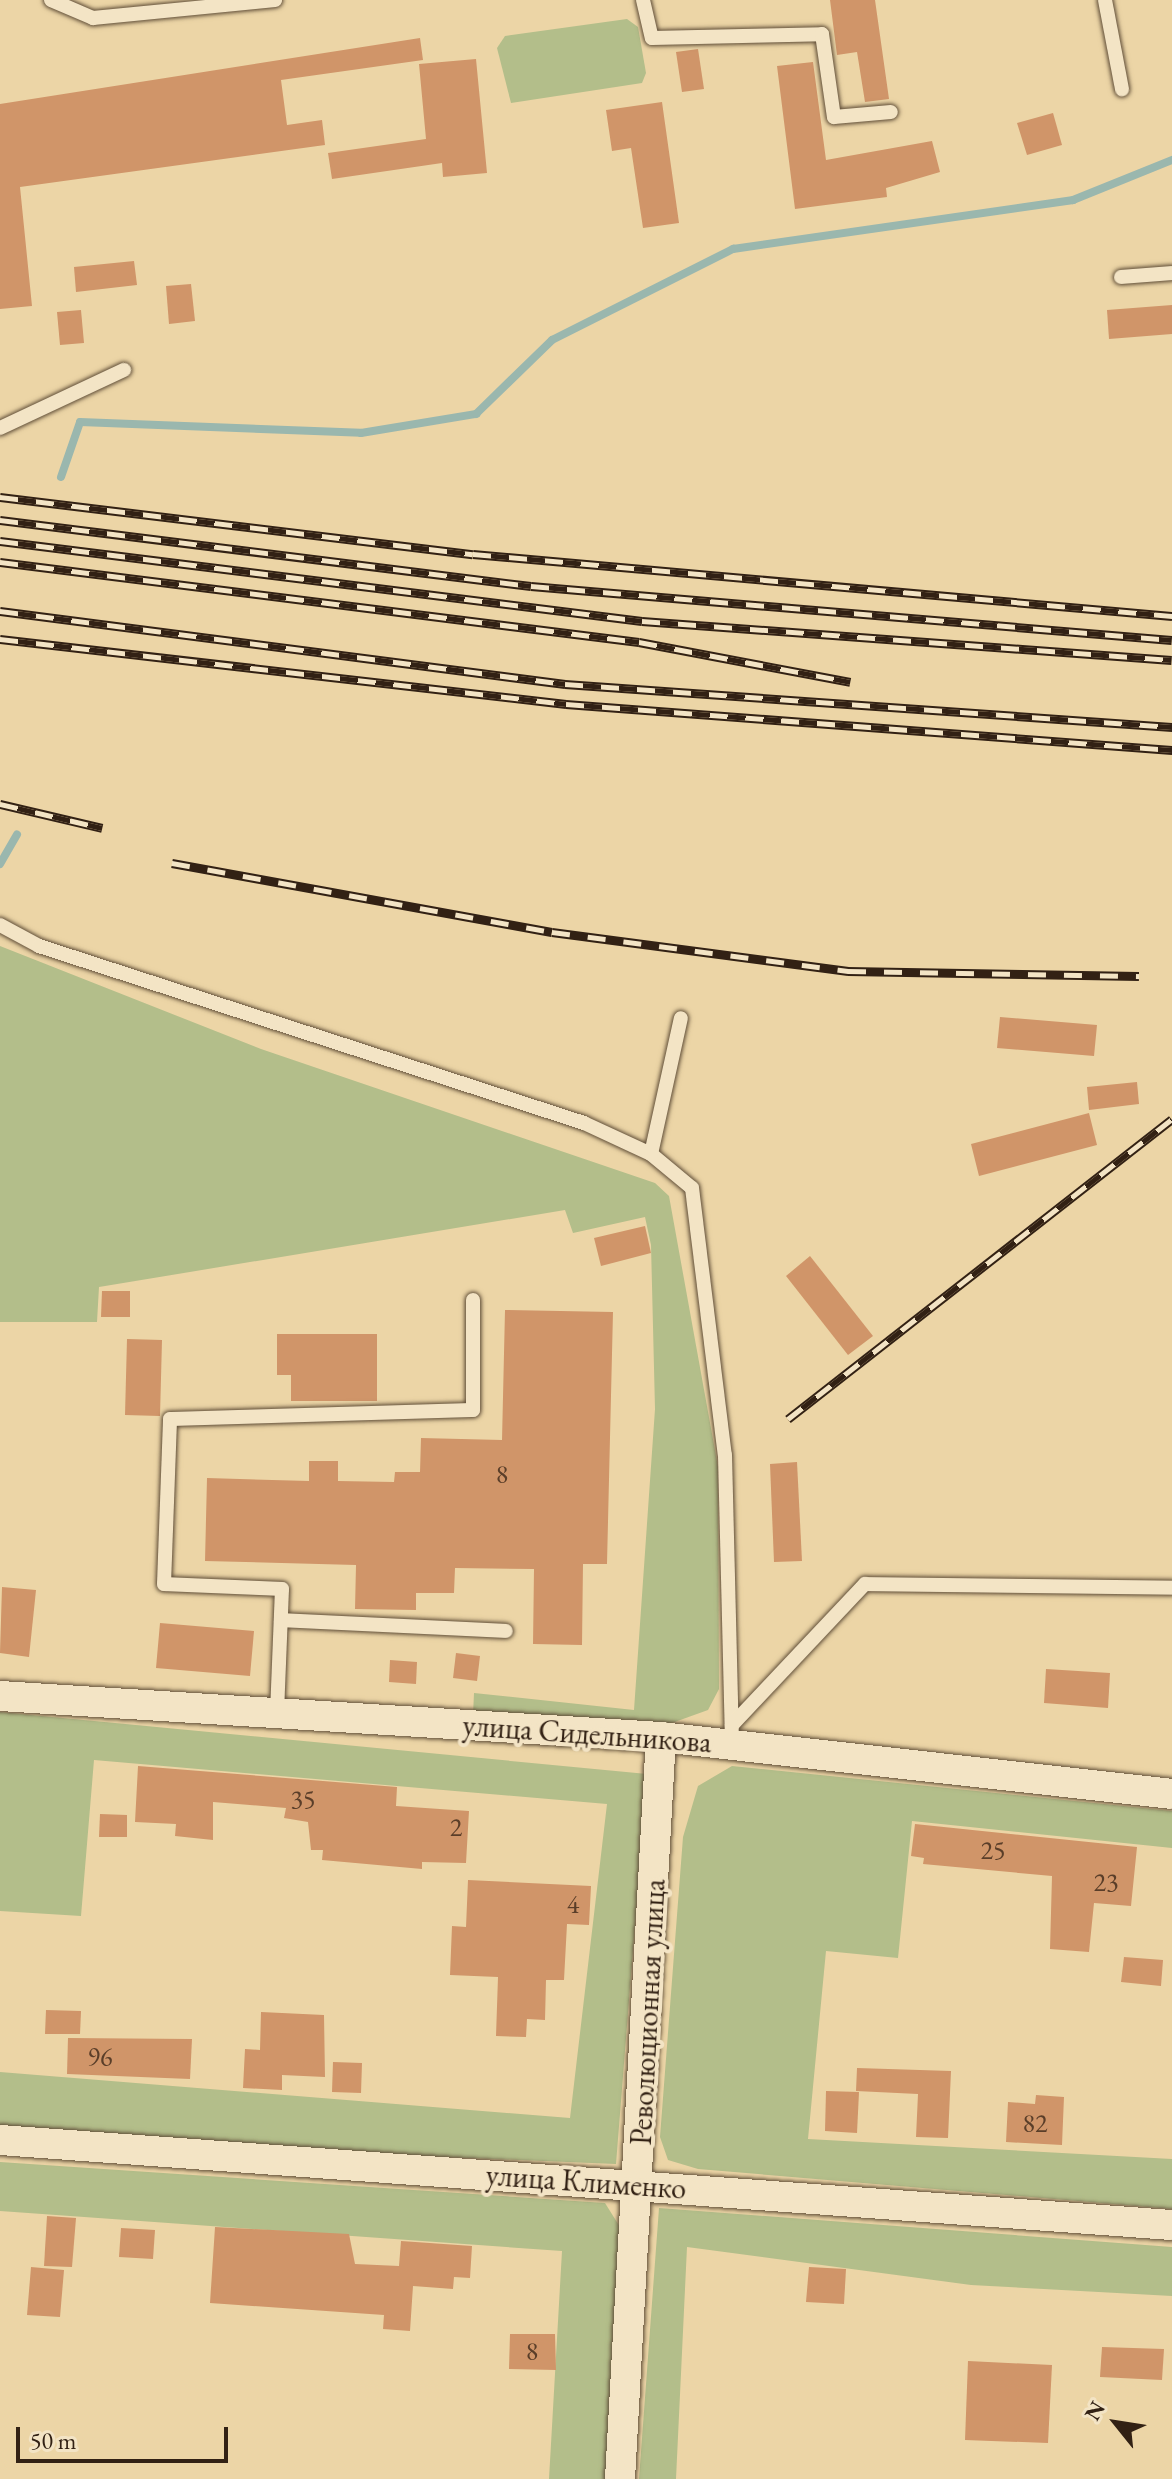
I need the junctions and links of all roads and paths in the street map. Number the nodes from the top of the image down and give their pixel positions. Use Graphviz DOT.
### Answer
graph roads {
  1 [pos="51,0"];
  2 [pos="275,0"];
  3 [pos="643,0"];
  4 [pos="1105,0"];
  5 [pos="1122,89"];
  6 [pos="891,112"];
  7 [pos="1172,273"];
  8 [pos="1121,277"];
  9 [pos="124,370"];
  10 [pos="0,428"];
  11 [pos="0,925"];
  12 [pos="681,1018"];
  13 [pos="651,1154"];
  14 [pos="473,1300"];
  15 [pos="1172,1588"];
  16 [pos="281,1620"];
  17 [pos="506,1631"];
  18 [pos="0,1696"];
  19 [pos="277,1713"];
  20 [pos="732,1735"];
  21 [pos="661,1737"];
  22 [pos="1172,1794"];
  23 [pos="0,2140"];
  24 [pos="639,2185"];
  25 [pos="1172,2225"];
  26 [pos="620,2479"];
  1 -- 2 [label="lane"];
  3 -- 6 [label="lane"];
  4 -- 5 [label="lane"];
  7 -- 8 [label="lane"];
  9 -- 10 [label="lane"];
  11 -- 13 [label="lane"];
  12 -- 13 [label="lane"];
  13 -- 20 [label="lane"];
  14 -- 16 [label="lane"];
  15 -- 20 [label="lane"];
  16 -- 17 [label="lane"];
  16 -- 19 [label="lane"];
  18 -- 19 [label="street, улица Сидельникова"];
  19 -- 21 [label="street, улица Сидельникова"];
  20 -- 21 [label="street, улица Сидельникова"];
  20 -- 22 [label="street, улица Сидельникова"];
  21 -- 24 [label="street, Революционная улица"];
  23 -- 24 [label="street, улица Клименко"];
  24 -- 25 [label="street, улица Клименко"];
  24 -- 26 [label="street, Революционная улица"];
}
